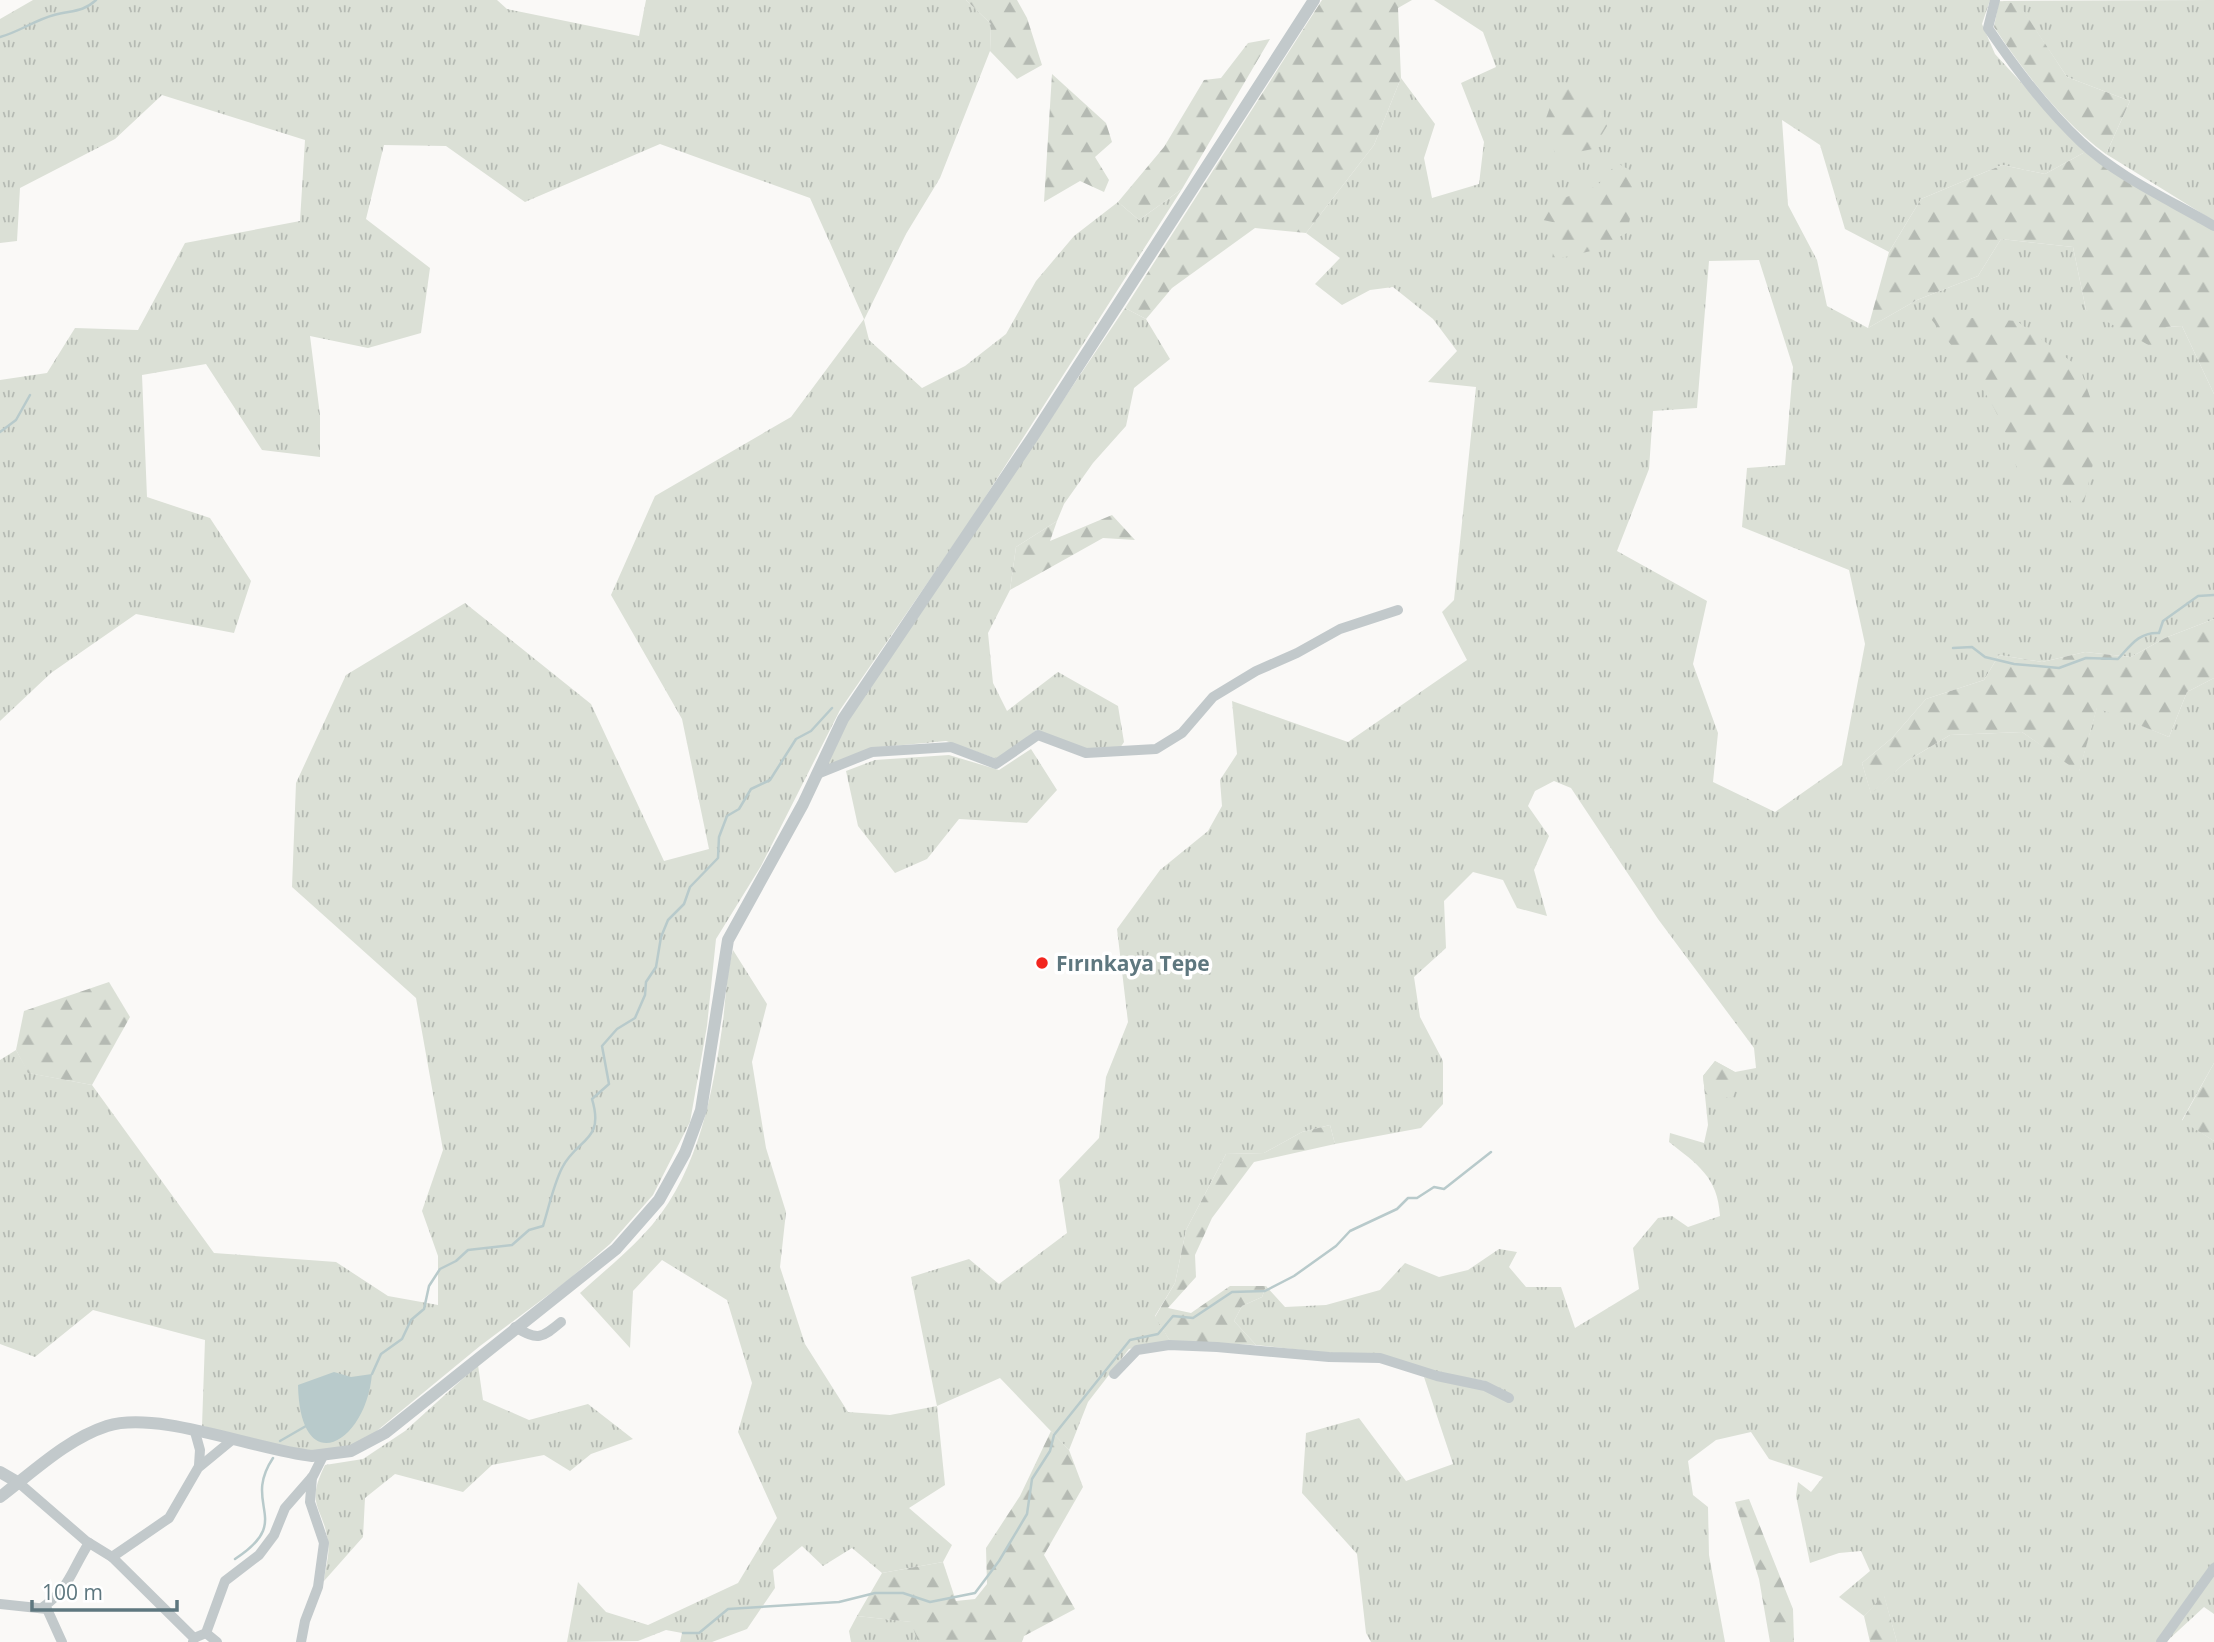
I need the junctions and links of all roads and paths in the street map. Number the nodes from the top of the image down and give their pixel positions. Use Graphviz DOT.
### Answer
graph roads {
  1 [pos="1314,0"];
  2 [pos="1995,0"];
  3 [pos="2214,226"];
  4 [pos="1398,610"];
  5 [pos="817,774"];
  6 [pos="561,1322"];
  7 [pos="515,1327"];
  8 [pos="1114,1374"];
  9 [pos="1509,1398"];
  10 [pos="195,1432"];
  11 [pos="232,1440"];
  12 [pos="323,1456"];
  13 [pos="198,1468"];
  14 [pos="0,1472"];
  15 [pos="313,1476"];
  16 [pos="19,1483"];
  17 [pos="0,1497"];
  18 [pos="89,1542"];
  19 [pos="112,1557"];
  20 [pos="2214,1568"];
  21 [pos="3,1605"];
  22 [pos="43,1608"];
  23 [pos="206,1633"];
  24 [pos="191,1639"];
  25 [pos="298,1641"];
  26 [pos="62,1642"];
  27 [pos="217,1642"];
  28 [pos="2161,1642"];
  1 -- 5 [label="street"];
  2 -- 3 [label="street"];
  4 -- 5 [label="street"];
  5 -- 7 [label="street"];
  6 -- 7 [label="street"];
  7 -- 12 [label="street"];
  8 -- 9 [label="street"];
  10 -- 11 [label="street"];
  10 -- 13 [label="street"];
  10 -- 16 [label="street"];
  11 -- 12 [label="street"];
  11 -- 13 [label="street"];
  12 -- 15 [label="street"];
  13 -- 19 [label="street"];
  14 -- 16 [label="street"];
  15 -- 23 [label="street"];
  15 -- 25 [label="street"];
  16 -- 17 [label="street"];
  16 -- 18 [label="street"];
  18 -- 19 [label="street"];
  18 -- 22 [label="street"];
  19 -- 24 [label="street"];
  20 -- 28 [label="street"];
  21 -- 22 [label="street"];
  22 -- 26 [label="street"];
  23 -- 24 [label="street"];
  23 -- 27 [label="street"];
}
